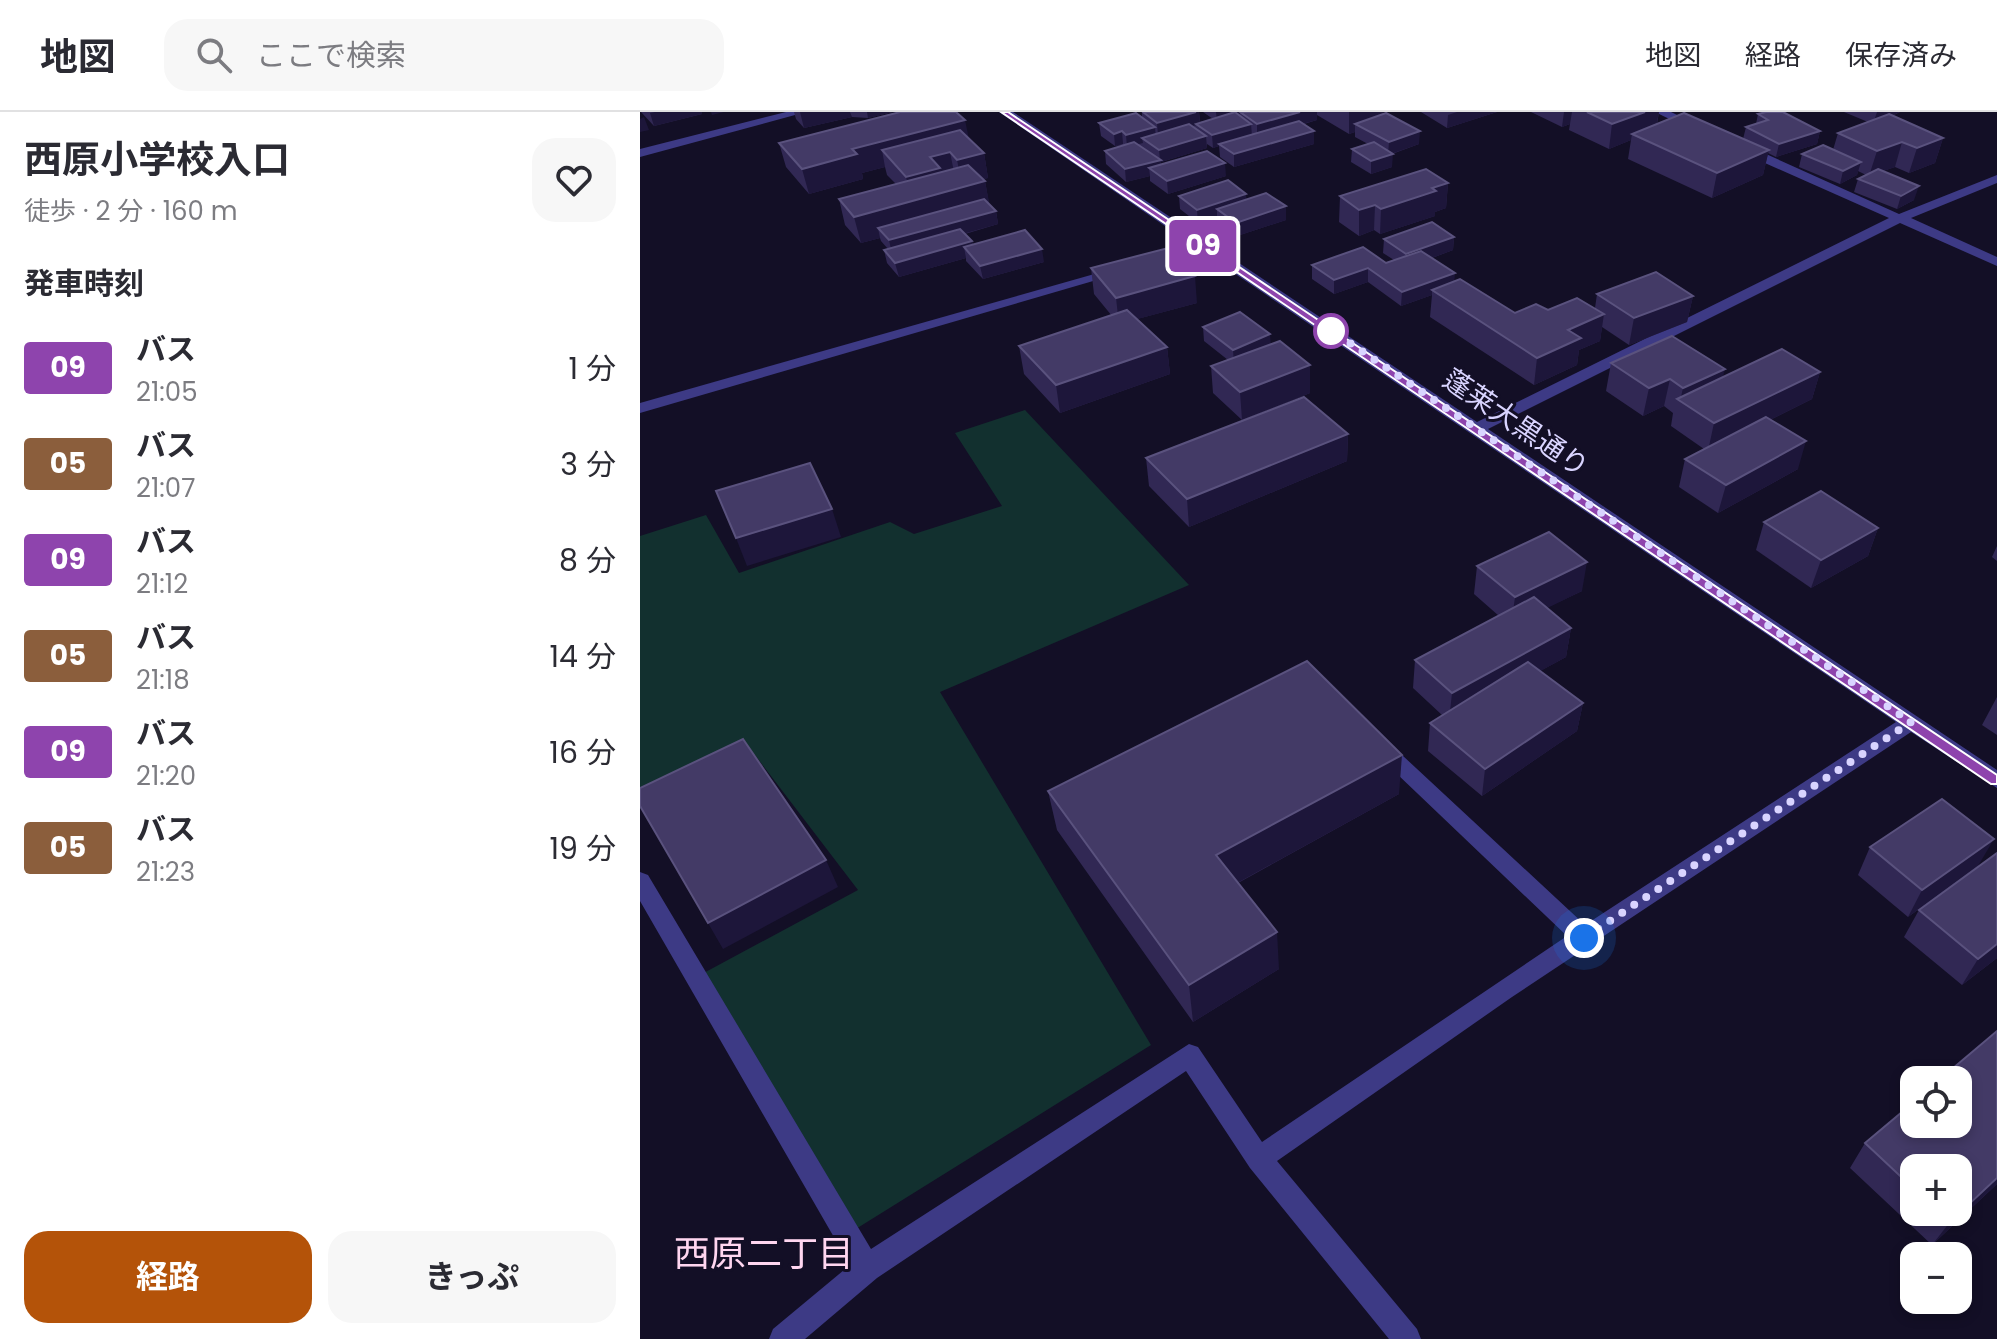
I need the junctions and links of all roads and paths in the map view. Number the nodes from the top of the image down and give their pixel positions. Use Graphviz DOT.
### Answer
graph roads {
  1 [pos="800,112"];
  2 [pos="1005,112"];
  3 [pos="1661,112"];
  4 [pos="1717,137"];
  5 [pos="1731,143"];
  6 [pos="640,153"];
  7 [pos="1997,179"];
  8 [pos="1900,218"];
  9 [pos="1204,247"];
  10 [pos="1997,262"];
  11 [pos="640,408"];
  12 [pos="1478,428"];
  13 [pos="1911,722"];
  14 [pos="1367,733"];
  15 [pos="1997,780"];
  16 [pos="640,881"];
  17 [pos="1584,938"];
  18 [pos="1259,1159"];
  19 [pos="867,1268"];
  20 [pos="783,1339"];
  21 [pos="1407,1339"];
  1 -- 6 [label="street"];
  2 -- 9 [label="street, 蓬莱大黒通り"];
  3 -- 4 [label="street"];
  5 -- 8 [label="street"];
  7 -- 8 [label="street"];
  8 -- 10 [label="street"];
  8 -- 12 [label="street"];
  9 -- 11 [label="street"];
  9 -- 12 [label="street, 蓬莱大黒通り"];
  12 -- 13 [label="street, 蓬莱大黒通り"];
  13 -- 15 [label="street, 蓬莱大黒通り"];
  13 -- 17 [label="street"];
  14 -- 17 [label="street"];
  16 -- 19 [label="street"];
  17 -- 18 [label="street"];
  18 -- 19 [label="street"];
  18 -- 21 [label="street"];
  19 -- 20 [label="street"];
}
